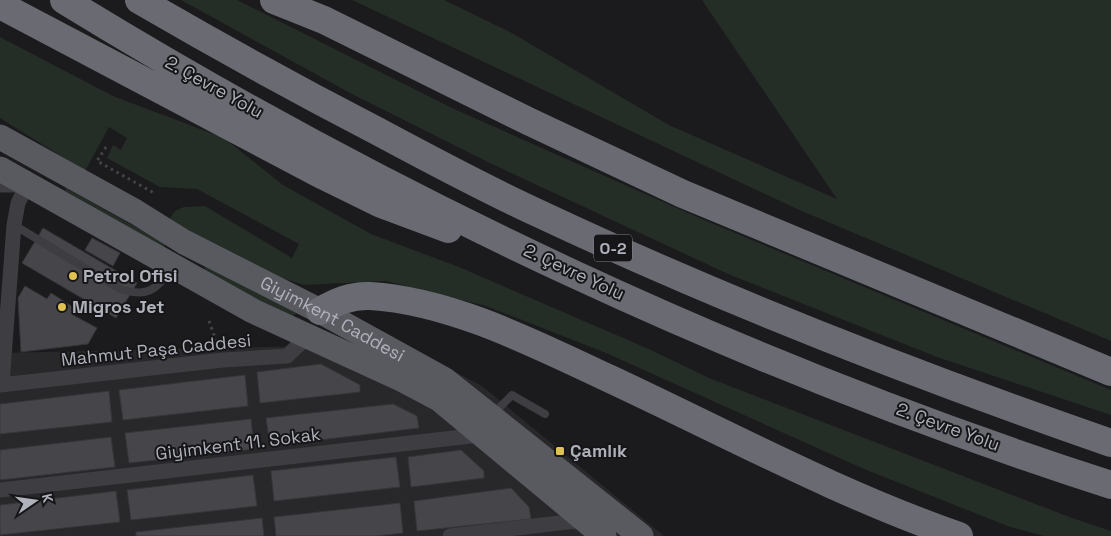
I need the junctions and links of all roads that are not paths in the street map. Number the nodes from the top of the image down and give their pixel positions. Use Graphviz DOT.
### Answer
graph roads {
  1 [pos="64,0"];
  2 [pos="139,0"];
  3 [pos="274,0"];
  4 [pos="299,0"];
  5 [pos="0,5"];
  6 [pos="324,20"];
  7 [pos="0,137"];
  8 [pos="41,161"];
  9 [pos="0,169"];
  10 [pos="26,185"];
  11 [pos="0,186"];
  12 [pos="14,225"];
  13 [pos="497,237"];
  14 [pos="184,242"];
  15 [pos="172,265"];
  16 [pos="320,311"];
  17 [pos="308,336"];
  18 [pos="1111,372"];
  19 [pos="1,384"];
  20 [pos="545,414"];
  21 [pos="485,426"];
  22 [pos="1111,443"];
  23 [pos="1111,485"];
  24 [pos="0,490"];
  25 [pos="584,520"];
  26 [pos="450,536"];
  27 [pos="604,536"];
  28 [pos="641,536"];
  29 [pos="959,536"];
  1 -- 13 [label="highway, 2. Çevre Yolu / O-2"];
  2 -- 22 [label="highway, O-2"];
  3 -- 6 [label="highway"];
  4 -- 6 [label="highway"];
  5 -- 13 [label="highway"];
  6 -- 18 [label="highway"];
  7 -- 8 [label="main road, Giyimkent Caddesi"];
  8 -- 10 [label="main road"];
  8 -- 14 [label="main road, Giyimkent Caddesi"];
  9 -- 10 [label="main road, Giyimkent Caddesi"];
  10 -- 11 [label="street"];
  10 -- 12 [label="street"];
  10 -- 15 [label="main road, Giyimkent Caddesi"];
  12 -- 15 [label="lane"];
  12 -- 19 [label="street"];
  13 -- 23 [label="highway, 2. Çevre Yolu / O-2"];
  14 -- 15 [label="main road"];
  14 -- 16 [label="main road, Giyimkent Caddesi"];
  15 -- 17 [label="main road, Giyimkent Caddesi"];
  16 -- 17 [label="main road"];
  16 -- 21 [label="main road, Giyimkent Caddesi"];
  16 -- 29 [label="highway"];
  17 -- 19 [label="street, Mahmut Paşa Caddesi"];
  17 -- 21 [label="main road, Giyimkent Caddesi"];
  20 -- 21 [label="lane"];
  21 -- 24 [label="street, Giyimkent 11. Sokak"];
  21 -- 25 [label="main road, Giyimkent Caddesi"];
  21 -- 28 [label="main road, Giyimkent Caddesi"];
  25 -- 26 [label="street"];
  25 -- 27 [label="main road, Giyimkent Caddesi"];
}
